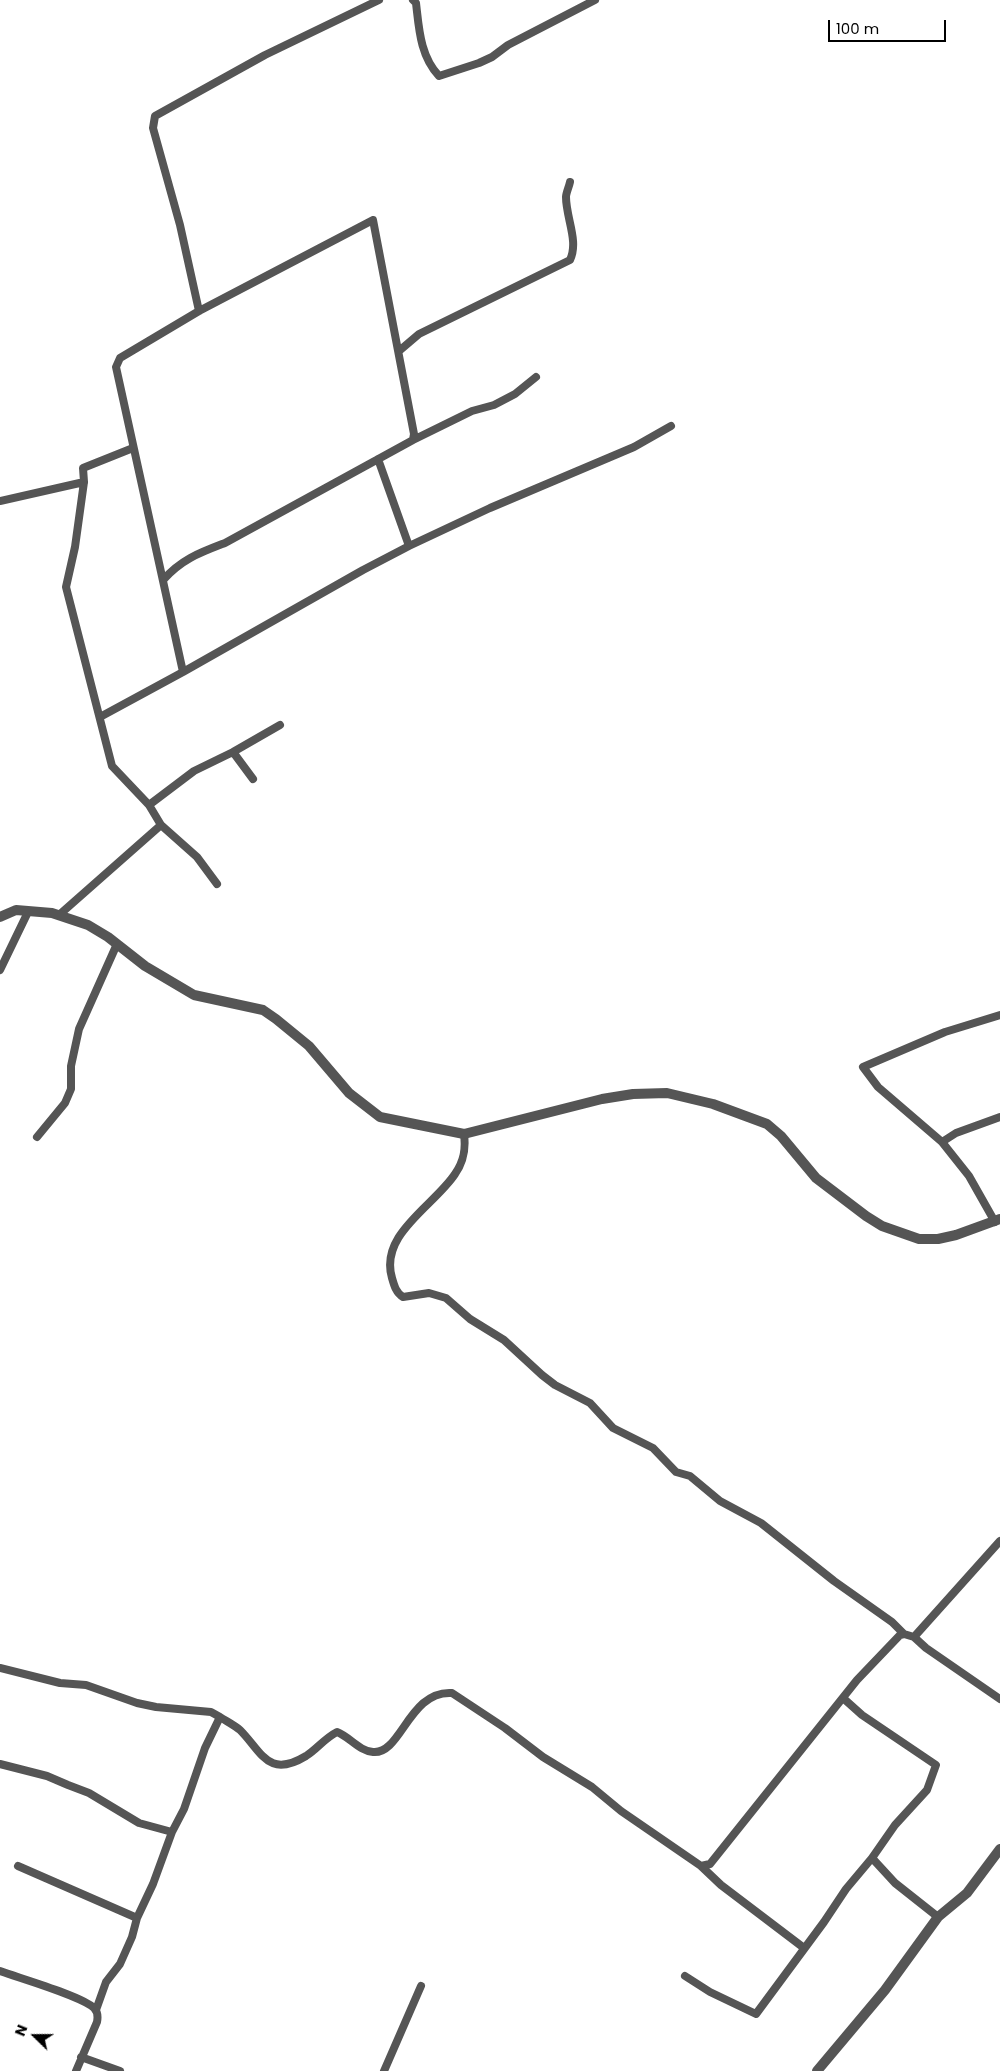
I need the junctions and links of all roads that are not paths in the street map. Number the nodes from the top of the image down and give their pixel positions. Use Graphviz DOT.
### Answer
graph roads {
  1 [pos="379,0"];
  2 [pos="413,0"];
  3 [pos="595,0"];
  4 [pos="570,182"];
  5 [pos="199,311"];
  6 [pos="399,351"];
  7 [pos="536,377"];
  8 [pos="671,426"];
  9 [pos="413,440"];
  10 [pos="133,448"];
  11 [pos="378,459"];
  12 [pos="84,482"];
  13 [pos="0,501"];
  14 [pos="409,546"];
  15 [pos="163,580"];
  16 [pos="183,672"];
  17 [pos="100,717"];
  18 [pos="280,725"];
  19 [pos="234,752"];
  20 [pos="253,779"];
  21 [pos="149,805"];
  22 [pos="161,825"];
  23 [pos="217,884"];
  24 [pos="28,912"];
  25 [pos="59,915"];
  26 [pos="0,917"];
  27 [pos="117,944"];
  28 [pos="0,970"];
  29 [pos="1000,1015"];
  30 [pos="1000,1117"];
  31 [pos="464,1134"];
  32 [pos="37,1137"];
  33 [pos="942,1142"];
  34 [pos="997,1220"];
  35 [pos="1000,1541"];
  36 [pos="904,1634"];
  37 [pos="914,1638"];
  38 [pos="0,1668"];
  39 [pos="1000,1686"];
  40 [pos="997,1696"];
  41 [pos="843,1698"];
  42 [pos="220,1717"];
  43 [pos="0,1764"];
  44 [pos="172,1832"];
  45 [pos="1000,1849"];
  46 [pos="872,1858"];
  47 [pos="18,1866"];
  48 [pos="701,1866"];
  49 [pos="938,1917"];
  50 [pos="137,1918"];
  51 [pos="804,1948"];
  52 [pos="0,1971"];
  53 [pos="685,1976"];
  54 [pos="421,1986"];
  55 [pos="96,2010"];
  56 [pos="81,2057"];
  57 [pos="76,2071"];
  58 [pos="120,2071"];
  59 [pos="384,2071"];
  60 [pos="817,2071"];
  1 -- 5 [label="street"];
  2 -- 3 [label="street"];
  4 -- 6 [label="street"];
  5 -- 6 [label="street"];
  5 -- 10 [label="street"];
  6 -- 9 [label="street"];
  7 -- 9 [label="street"];
  8 -- 14 [label="street"];
  9 -- 11 [label="street"];
  10 -- 12 [label="street"];
  10 -- 15 [label="street"];
  11 -- 14 [label="street"];
  11 -- 15 [label="street"];
  12 -- 13 [label="street"];
  12 -- 17 [label="street"];
  14 -- 16 [label="street"];
  15 -- 16 [label="street"];
  16 -- 17 [label="street"];
  17 -- 21 [label="street"];
  18 -- 19 [label="street"];
  19 -- 20 [label="street"];
  19 -- 21 [label="street"];
  21 -- 22 [label="street"];
  22 -- 23 [label="street"];
  22 -- 25 [label="street"];
  24 -- 25 [label="street"];
  24 -- 26 [label="street"];
  24 -- 28 [label="street"];
  25 -- 27 [label="street"];
  27 -- 31 [label="street"];
  27 -- 32 [label="street"];
  29 -- 33 [label="street"];
  30 -- 33 [label="street"];
  31 -- 34 [label="street"];
  31 -- 36 [label="street"];
  33 -- 34 [label="street"];
  35 -- 37 [label="street"];
  36 -- 37 [label="street"];
  36 -- 41 [label="street"];
  37 -- 40 [label="street"];
  38 -- 42 [label="street"];
  39 -- 40 [label="street"];
  41 -- 46 [label="street"];
  41 -- 48 [label="street"];
  42 -- 44 [label="street"];
  42 -- 48 [label="street"];
  43 -- 44 [label="street"];
  44 -- 50 [label="street"];
  45 -- 49 [label="street"];
  46 -- 49 [label="street"];
  46 -- 51 [label="street"];
  47 -- 50 [label="street"];
  48 -- 51 [label="street"];
  49 -- 60 [label="street"];
  50 -- 55 [label="street"];
  51 -- 53 [label="street"];
  52 -- 55 [label="street"];
  54 -- 59 [label="street"];
  55 -- 56 [label="street"];
  56 -- 57 [label="street"];
  56 -- 58 [label="street"];
}
